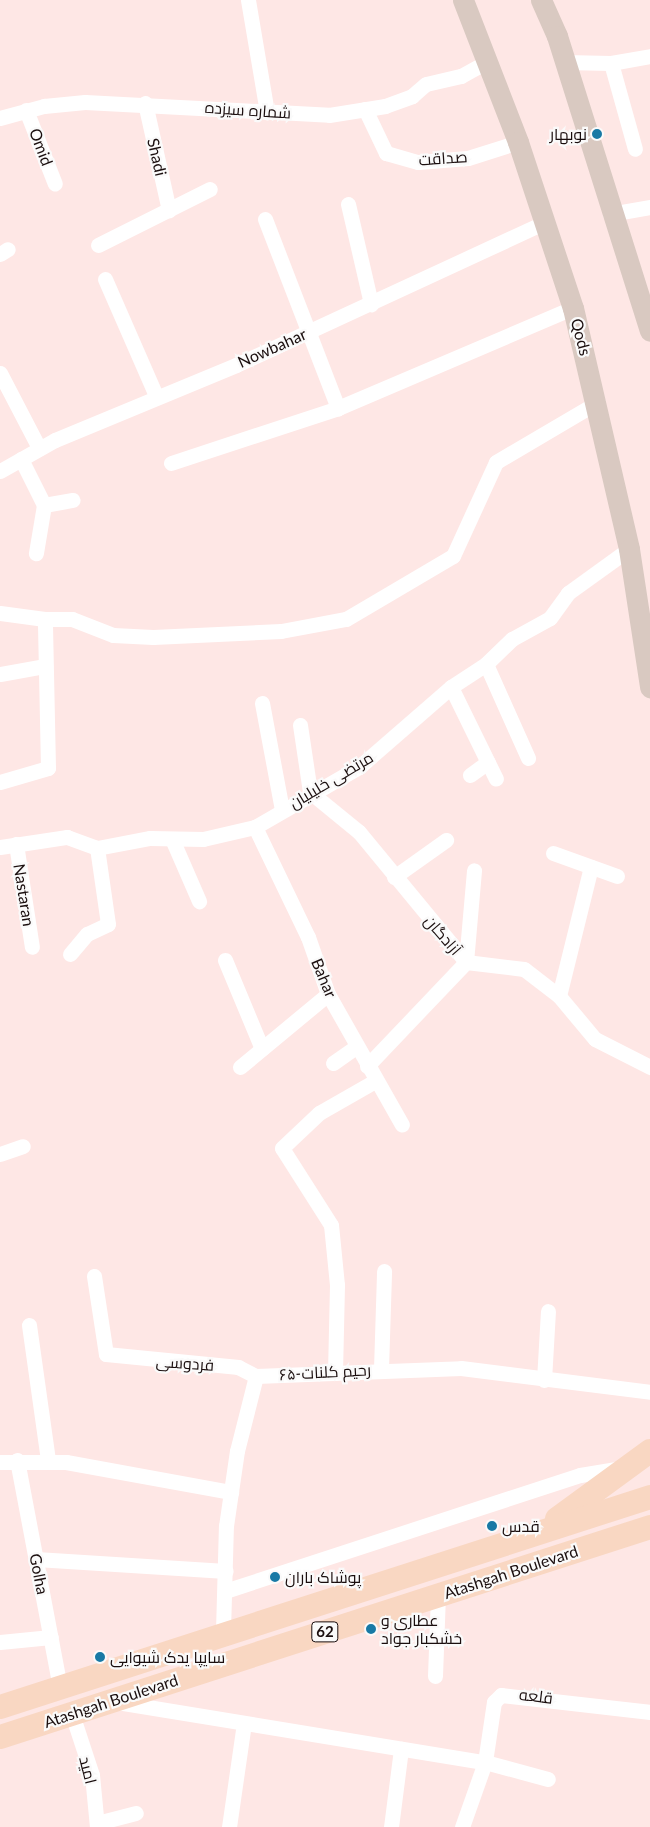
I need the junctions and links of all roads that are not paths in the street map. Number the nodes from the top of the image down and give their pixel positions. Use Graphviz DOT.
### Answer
graph roads {
  1 [pos="248,0"];
  2 [pos="463,0"];
  3 [pos="541,0"];
  4 [pos="650,56"];
  5 [pos="488,61"];
  6 [pos="564,62"];
  7 [pos="612,62"];
  8 [pos="145,103"];
  9 [pos="365,109"];
  10 [pos="26,110"];
  11 [pos="268,112"];
  12 [pos="0,118"];
  13 [pos="518,142"];
  14 [pos="635,150"];
  15 [pos="55,184"];
  16 [pos="210,189"];
  17 [pos="348,204"];
  18 [pos="650,207"];
  19 [pos="169,210"];
  20 [pos="610,214"];
  21 [pos="265,219"];
  22 [pos="544,223"];
  23 [pos="98,245"];
  24 [pos="105,279"];
  25 [pos="371,304"];
  26 [pos="573,308"];
  27 [pos="648,318"];
  28 [pos="307,332"];
  29 [pos="0,373"];
  30 [pos="156,396"];
  31 [pos="598,402"];
  32 [pos="338,408"];
  33 [pos="39,448"];
  34 [pos="21,459"];
  35 [pos="171,463"];
  36 [pos="0,471"];
  37 [pos="73,500"];
  38 [pos="44,505"];
  39 [pos="629,549"];
  40 [pos="36,553"];
  41 [pos="0,613"];
  42 [pos="45,619"];
  43 [pos="486,664"];
  44 [pos="45,666"];
  45 [pos="0,674"];
  46 [pos="452,687"];
  47 [pos="650,687"];
  48 [pos="262,703"];
  49 [pos="300,725"];
  50 [pos="528,758"];
  51 [pos="488,762"];
  52 [pos="470,774"];
  53 [pos="496,778"];
  54 [pos="0,782"];
  55 [pos="310,792"];
  56 [pos="282,810"];
  57 [pos="255,827"];
  58 [pos="172,839"];
  59 [pos="446,840"];
  60 [pos="16,844"];
  61 [pos="0,847"];
  62 [pos="98,848"];
  63 [pos="553,853"];
  64 [pos="592,867"];
  65 [pos="474,870"];
  66 [pos="617,876"];
  67 [pos="394,877"];
  68 [pos="199,901"];
  69 [pos="32,947"];
  70 [pos="70,954"];
  71 [pos="226,960"];
  72 [pos="466,962"];
  73 [pos="328,994"];
  74 [pos="559,996"];
  75 [pos="356,1047"];
  76 [pos="262,1049"];
  77 [pos="333,1063"];
  78 [pos="367,1066"];
  79 [pos="240,1067"];
  80 [pos="650,1067"];
  81 [pos="375,1081"];
  82 [pos="402,1125"];
  83 [pos="23,1146"];
  84 [pos="0,1154"];
  85 [pos="384,1271"];
  86 [pos="94,1276"];
  87 [pos="548,1311"];
  88 [pos="29,1325"];
  89 [pos="381,1369"];
  90 [pos="335,1373"];
  91 [pos="256,1376"];
  92 [pos="544,1380"];
  93 [pos="650,1392"];
  94 [pos="642,1458"];
  95 [pos="17,1460"];
  96 [pos="48,1461"];
  97 [pos="0,1462"];
  98 [pos="231,1492"];
  99 [pos="650,1497"];
  100 [pos="650,1527"];
  101 [pos="536,1533"];
  102 [pos="36,1559"];
  103 [pos="226,1571"];
  104 [pos="225,1591"];
  105 [pos="438,1596"];
  106 [pos="223,1631"];
  107 [pos="51,1637"];
  108 [pos="0,1642"];
  109 [pos="435,1676"];
  110 [pos="60,1687"];
  111 [pos="111,1702"];
  112 [pos="0,1707"];
  113 [pos="650,1712"];
  114 [pos="72,1714"];
  115 [pos="244,1723"];
  116 [pos="0,1737"];
  117 [pos="401,1749"];
  118 [pos="485,1762"];
  119 [pos="548,1780"];
  120 [pos="136,1814"];
  121 [pos="97,1825"];
  122 [pos="229,1827"];
  123 [pos="392,1827"];
  124 [pos="462,1827"];
  1 -- 11 [label="street"];
  2 -- 5 [label="main road, Qods"];
  3 -- 6 [label="main road"];
  4 -- 7 [label="street"];
  5 -- 9 [label="street, شماره سیزده"];
  5 -- 13 [label="main road, Qods"];
  6 -- 7 [label="street"];
  6 -- 20 [label="main road"];
  7 -- 14 [label="street"];
  8 -- 10 [label="street, شماره سیزده"];
  8 -- 11 [label="street, شماره سیزده"];
  8 -- 19 [label="street, Shadi"];
  9 -- 11 [label="street, شماره سیزده"];
  9 -- 13 [label="street, صداقت"];
  10 -- 12 [label="street, شماره سیزده"];
  10 -- 15 [label="street, Omid"];
  13 -- 22 [label="main road, Qods"];
  16 -- 19 [label="street"];
  17 -- 25 [label="street"];
  18 -- 20 [label="street"];
  19 -- 23 [label="street"];
  20 -- 27 [label="main road"];
  21 -- 28 [label="street"];
  22 -- 25 [label="street, Nowbahar"];
  22 -- 26 [label="main road, Qods"];
  24 -- 30 [label="street"];
  25 -- 28 [label="street, Nowbahar"];
  26 -- 31 [label="main road, Qods"];
  26 -- 32 [label="street"];
  28 -- 30 [label="street, Nowbahar"];
  28 -- 32 [label="street"];
  29 -- 33 [label="street"];
  30 -- 33 [label="street, Nowbahar"];
  31 -- 39 [label="main road, Qods"];
  31 -- 42 [label="street"];
  32 -- 35 [label="street"];
  33 -- 34 [label="street, Nowbahar"];
  34 -- 36 [label="street, Nowbahar"];
  34 -- 38 [label="street"];
  37 -- 38 [label="street"];
  38 -- 40 [label="street"];
  39 -- 43 [label="street, مرتضی خلیلیان"];
  39 -- 47 [label="main road, Qods"];
  41 -- 42 [label="street"];
  42 -- 44 [label="street"];
  43 -- 46 [label="street, مرتضی خلیلیان"];
  43 -- 50 [label="street"];
  44 -- 45 [label="street"];
  44 -- 54 [label="street"];
  46 -- 51 [label="street"];
  46 -- 55 [label="street, مرتضی خلیلیان"];
  48 -- 56 [label="street"];
  49 -- 55 [label="street"];
  51 -- 52 [label="street"];
  51 -- 53 [label="street"];
  55 -- 56 [label="street, مرتضی خلیلیان"];
  55 -- 67 [label="street, آزادگان"];
  56 -- 57 [label="street, مرتضی خلیلیان"];
  57 -- 58 [label="street, مرتضی خلیلیان"];
  57 -- 73 [label="street, Bahar"];
  58 -- 62 [label="street, مرتضی خلیلیان"];
  58 -- 68 [label="street"];
  59 -- 67 [label="street"];
  60 -- 61 [label="street, مرتضی خلیلیان"];
  60 -- 62 [label="street, مرتضی خلیلیان"];
  60 -- 69 [label="street, Nastaran"];
  62 -- 70 [label="street"];
  63 -- 64 [label="street"];
  64 -- 66 [label="street"];
  64 -- 74 [label="street"];
  65 -- 72 [label="street"];
  67 -- 72 [label="street, آزادگان"];
  71 -- 76 [label="street"];
  72 -- 74 [label="street, آزادگان"];
  72 -- 78 [label="street"];
  73 -- 75 [label="street, Bahar"];
  73 -- 76 [label="street"];
  74 -- 80 [label="street, آزادگان"];
  75 -- 77 [label="street"];
  75 -- 78 [label="street, Bahar"];
  76 -- 79 [label="street"];
  78 -- 81 [label="street, Bahar"];
  81 -- 82 [label="street, Bahar"];
  81 -- 90 [label="street"];
  83 -- 84 [label="street"];
  85 -- 89 [label="street"];
  86 -- 91 [label="street, فردوسی"];
  87 -- 92 [label="street"];
  88 -- 96 [label="street"];
  89 -- 90 [label="street, ۶۵-رحیم کلنات"];
  89 -- 92 [label="street, ۶۵-رحیم کلنات"];
  90 -- 91 [label="street, ۶۵-رحیم کلنات"];
  91 -- 98 [label="street, ۶۵-رحیم کلنات"];
  92 -- 93 [label="street, ۶۵-رحیم کلنات"];
  94 -- 101 [label="main road"];
  94 -- 104 [label="street"];
  95 -- 96 [label="street"];
  95 -- 97 [label="street"];
  95 -- 102 [label="street, Golha"];
  96 -- 98 [label="street"];
  98 -- 103 [label="street, ۶۵-رحیم کلنات"];
  99 -- 101 [label="main road, Atashgah Boulevard / 62"];
  100 -- 105 [label="main road, Atashgah Boulevard / 62"];
  101 -- 106 [label="main road, Atashgah Boulevard / 62"];
  102 -- 103 [label="street"];
  102 -- 107 [label="street, Golha"];
  103 -- 104 [label="street, ۶۵-رحیم کلنات"];
  104 -- 106 [label="street, ۶۵-رحیم کلنات"];
  105 -- 109 [label="street"];
  105 -- 111 [label="main road, Atashgah Boulevard / 62"];
  106 -- 110 [label="main road, Atashgah Boulevard / 62"];
  107 -- 108 [label="street"];
  107 -- 110 [label="street, Golha"];
  110 -- 112 [label="main road, Atashgah Boulevard / 62"];
  111 -- 114 [label="main road, Atashgah Boulevard / 62"];
  111 -- 115 [label="street"];
  113 -- 118 [label="street, قلعه"];
  114 -- 116 [label="main road, Atashgah Boulevard / 62"];
  114 -- 121 [label="street, امید"];
  115 -- 117 [label="street"];
  115 -- 122 [label="street"];
  117 -- 118 [label="street"];
  117 -- 123 [label="street"];
  118 -- 119 [label="street"];
  118 -- 124 [label="street, قلعه"];
  120 -- 121 [label="street"];
}
